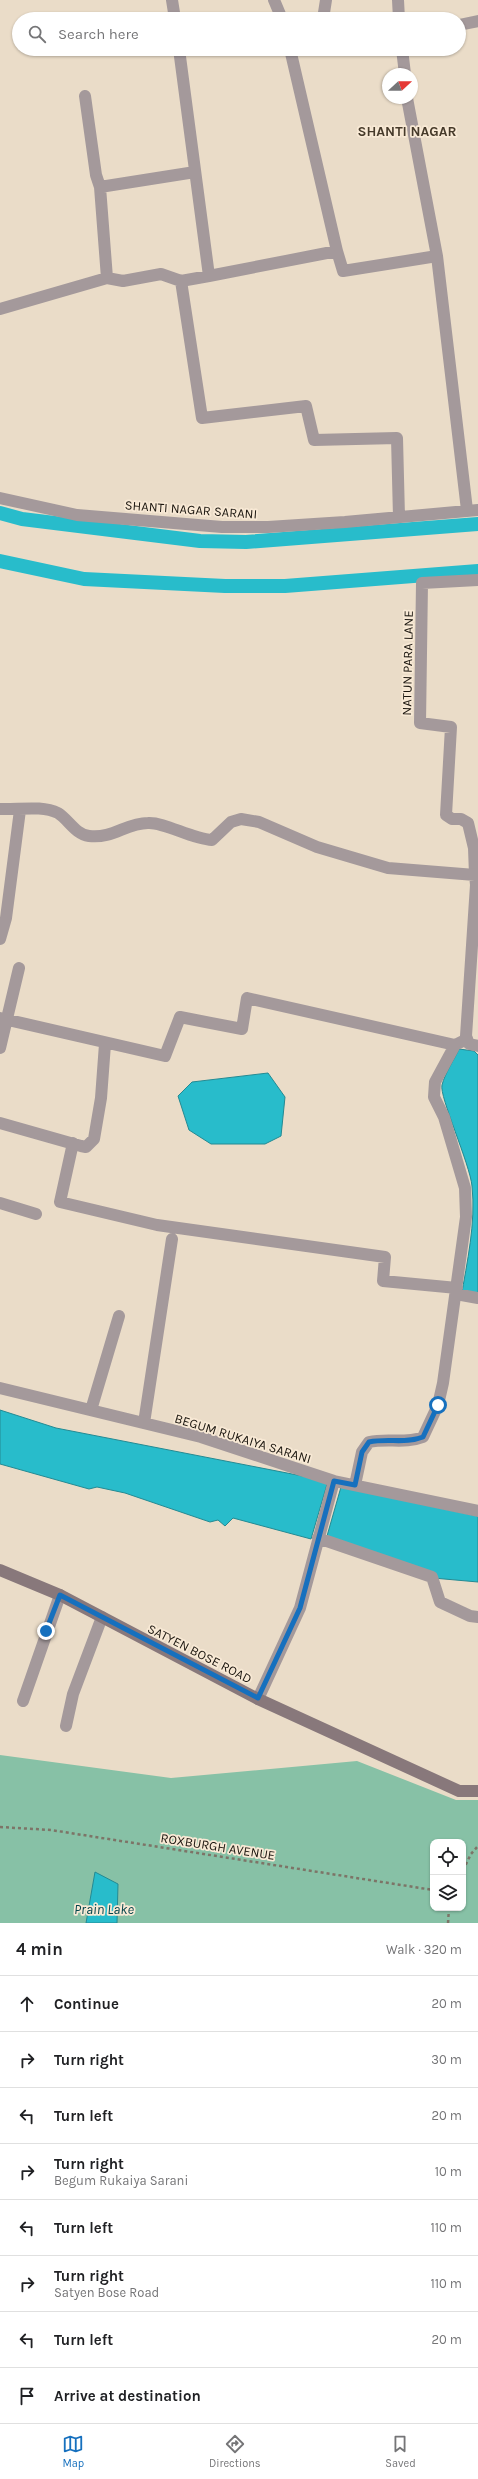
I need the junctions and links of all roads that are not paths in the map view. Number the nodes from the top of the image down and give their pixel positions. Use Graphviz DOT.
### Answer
graph roads {
  1 [pos="172,0"];
  2 [pos="274,0"];
  3 [pos="326,0"];
  4 [pos="398,0"];
  5 [pos="174,12"];
  6 [pos="279,12"];
  7 [pos="324,12"];
  8 [pos="399,12"];
  9 [pos="478,22"];
  10 [pos="466,24"];
  11 [pos="180,56"];
  12 [pos="292,56"];
  13 [pos="403,56"];
  14 [pos="404,68"];
  15 [pos="86,96"];
  16 [pos="408,104"];
  17 [pos="196,172"];
  18 [pos="100,186"];
  19 [pos="338,251"];
  20 [pos="437,256"];
  21 [pos="210,276"];
  22 [pos="107,278"];
  23 [pos="181,281"];
  24 [pos="0,309"];
  25 [pos="0,498"];
  26 [pos="472,510"];
  27 [pos="399,517"];
  28 [pos="478,580"];
  29 [pos="0,809"];
  30 [pos="20,810"];
  31 [pos="476,875"];
  32 [pos="3,917"];
  33 [pos="0,939"];
  34 [pos="19,968"];
  35 [pos="3,1019"];
  36 [pos="467,1039"];
  37 [pos="105,1044"];
  38 [pos="455,1045"];
  39 [pos="478,1046"];
  40 [pos="0,1048"];
  41 [pos="0,1124"];
  42 [pos="73,1143"];
  43 [pos="0,1203"];
  44 [pos="36,1214"];
  45 [pos="172,1239"];
  46 [pos="456,1291"];
  47 [pos="478,1298"];
  48 [pos="118,1316"];
  49 [pos="0,1388"];
  50 [pos="91,1410"];
  51 [pos="144,1423"];
  52 [pos="334,1481"];
  53 [pos="355,1485"];
  54 [pos="478,1511"];
  55 [pos="318,1538"];
  56 [pos="0,1570"];
  57 [pos="60,1595"];
  58 [pos="478,1616"];
  59 [pos="102,1617"];
  60 [pos="258,1698"];
  61 [pos="23,1701"];
  62 [pos="66,1726"];
  63 [pos="478,1791"];
  1 -- 5 [label="street"];
  2 -- 6 [label="street"];
  3 -- 7 [label="street"];
  4 -- 8 [label="street"];
  9 -- 10 [label="street"];
  11 -- 17 [label="street"];
  12 -- 19 [label="street"];
  13 -- 14 [label="street"];
  15 -- 18 [label="street"];
  16 -- 20 [label="street"];
  17 -- 18 [label="street"];
  17 -- 21 [label="street"];
  18 -- 22 [label="street"];
  19 -- 20 [label="street"];
  19 -- 21 [label="street"];
  20 -- 26 [label="street"];
  21 -- 23 [label="street"];
  22 -- 23 [label="street"];
  22 -- 24 [label="street"];
  23 -- 27 [label="street"];
  25 -- 27 [label="street, SHANTI NAGAR SARANI"];
  26 -- 27 [label="street, SHANTI NAGAR SARANI"];
  28 -- 31 [label="street, NATUN PARA LANE"];
  29 -- 30 [label="street"];
  30 -- 31 [label="street"];
  30 -- 32 [label="street"];
  31 -- 36 [label="street"];
  32 -- 33 [label="street"];
  34 -- 35 [label="street"];
  35 -- 37 [label="street"];
  35 -- 40 [label="street"];
  36 -- 38 [label="street"];
  36 -- 39 [label="street"];
  37 -- 38 [label="street"];
  37 -- 42 [label="street"];
  38 -- 46 [label="street"];
  41 -- 42 [label="street"];
  42 -- 46 [label="street"];
  43 -- 44 [label="street"];
  45 -- 51 [label="street"];
  46 -- 47 [label="street"];
  46 -- 53 [label="street"];
  48 -- 50 [label="street"];
  49 -- 50 [label="street, BEGUM RUKAIYA SARANI"];
  50 -- 51 [label="street, BEGUM RUKAIYA SARANI"];
  51 -- 52 [label="street, BEGUM RUKAIYA SARANI"];
  52 -- 53 [label="street, BEGUM RUKAIYA SARANI"];
  52 -- 55 [label="street"];
  53 -- 54 [label="street, BEGUM RUKAIYA SARANI"];
  55 -- 58 [label="street"];
  55 -- 60 [label="street"];
  56 -- 57 [label="main road, SATYEN BOSE ROAD"];
  57 -- 59 [label="main road, SATYEN BOSE ROAD"];
  57 -- 61 [label="street"];
  59 -- 60 [label="main road, SATYEN BOSE ROAD"];
  59 -- 62 [label="street"];
  60 -- 63 [label="main road, SATYEN BOSE ROAD"];
}
